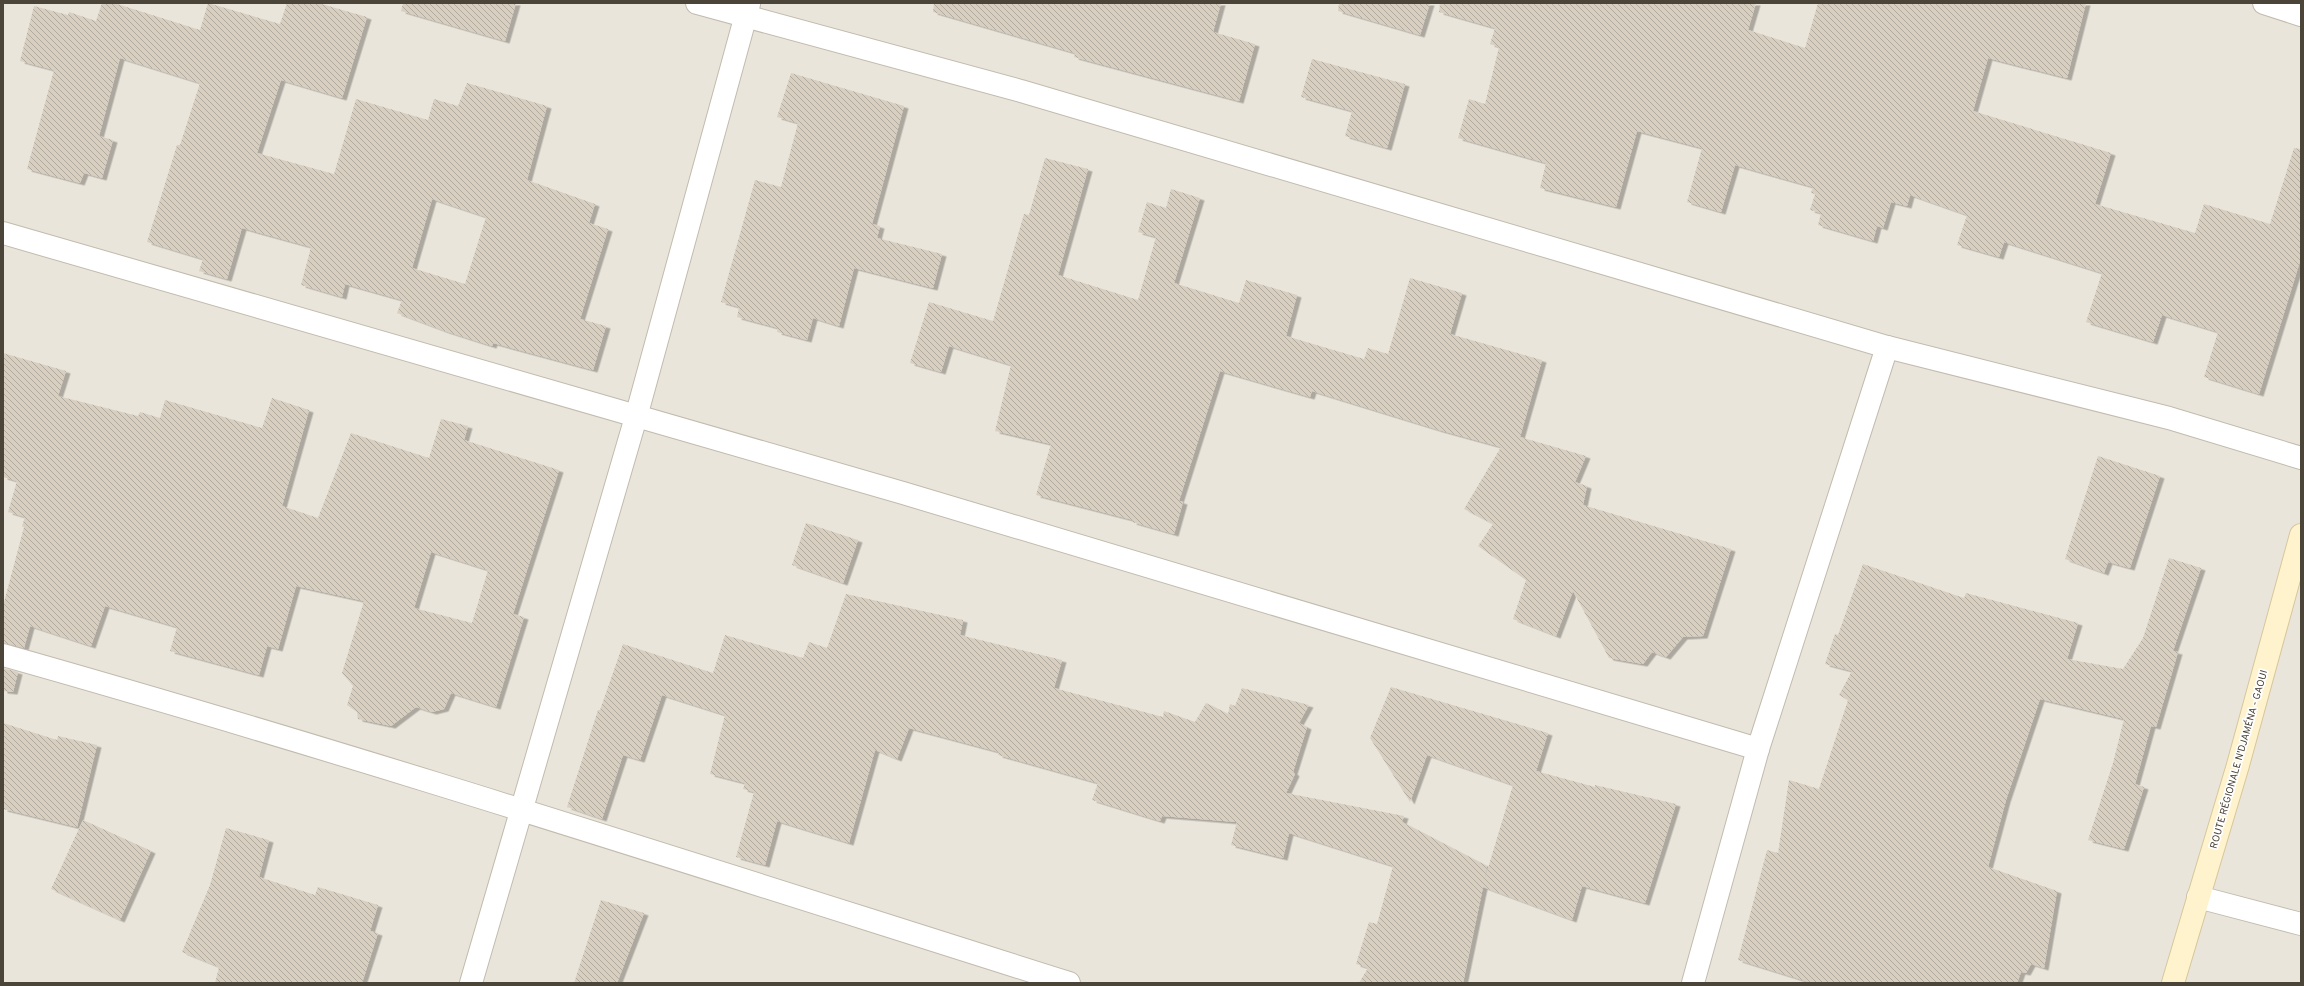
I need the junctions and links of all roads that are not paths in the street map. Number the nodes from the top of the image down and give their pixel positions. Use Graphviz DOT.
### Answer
graph roads {
  1 [pos="697,3"];
  2 [pos="2264,3"];
  3 [pos="747,10"];
  4 [pos="2301,14"];
  5 [pos="3,233"];
  6 [pos="1887,347"];
  7 [pos="636,417"];
  8 [pos="2301,458"];
  9 [pos="2301,535"];
  10 [pos="3,655"];
  11 [pos="1758,749"];
  12 [pos="521,810"];
  13 [pos="2198,897"];
  14 [pos="2301,924"];
  15 [pos="471,983"];
  16 [pos="1069,983"];
  17 [pos="1693,983"];
  18 [pos="2173,983"];
  1 -- 3 [label="street"];
  2 -- 4 [label="street"];
  3 -- 6 [label="street"];
  3 -- 7 [label="street"];
  5 -- 7 [label="street"];
  6 -- 8 [label="street"];
  6 -- 11 [label="street"];
  7 -- 11 [label="street"];
  7 -- 12 [label="street"];
  9 -- 13 [label="street, ROUTE RÉGIONALE N'DJAMÉNA - GAOUI"];
  10 -- 12 [label="street"];
  11 -- 17 [label="street"];
  12 -- 15 [label="street"];
  12 -- 16 [label="street"];
  13 -- 14 [label="street"];
  13 -- 18 [label="street, ROUTE RÉGIONALE N'DJAMÉNA - GAOUI"];
}
